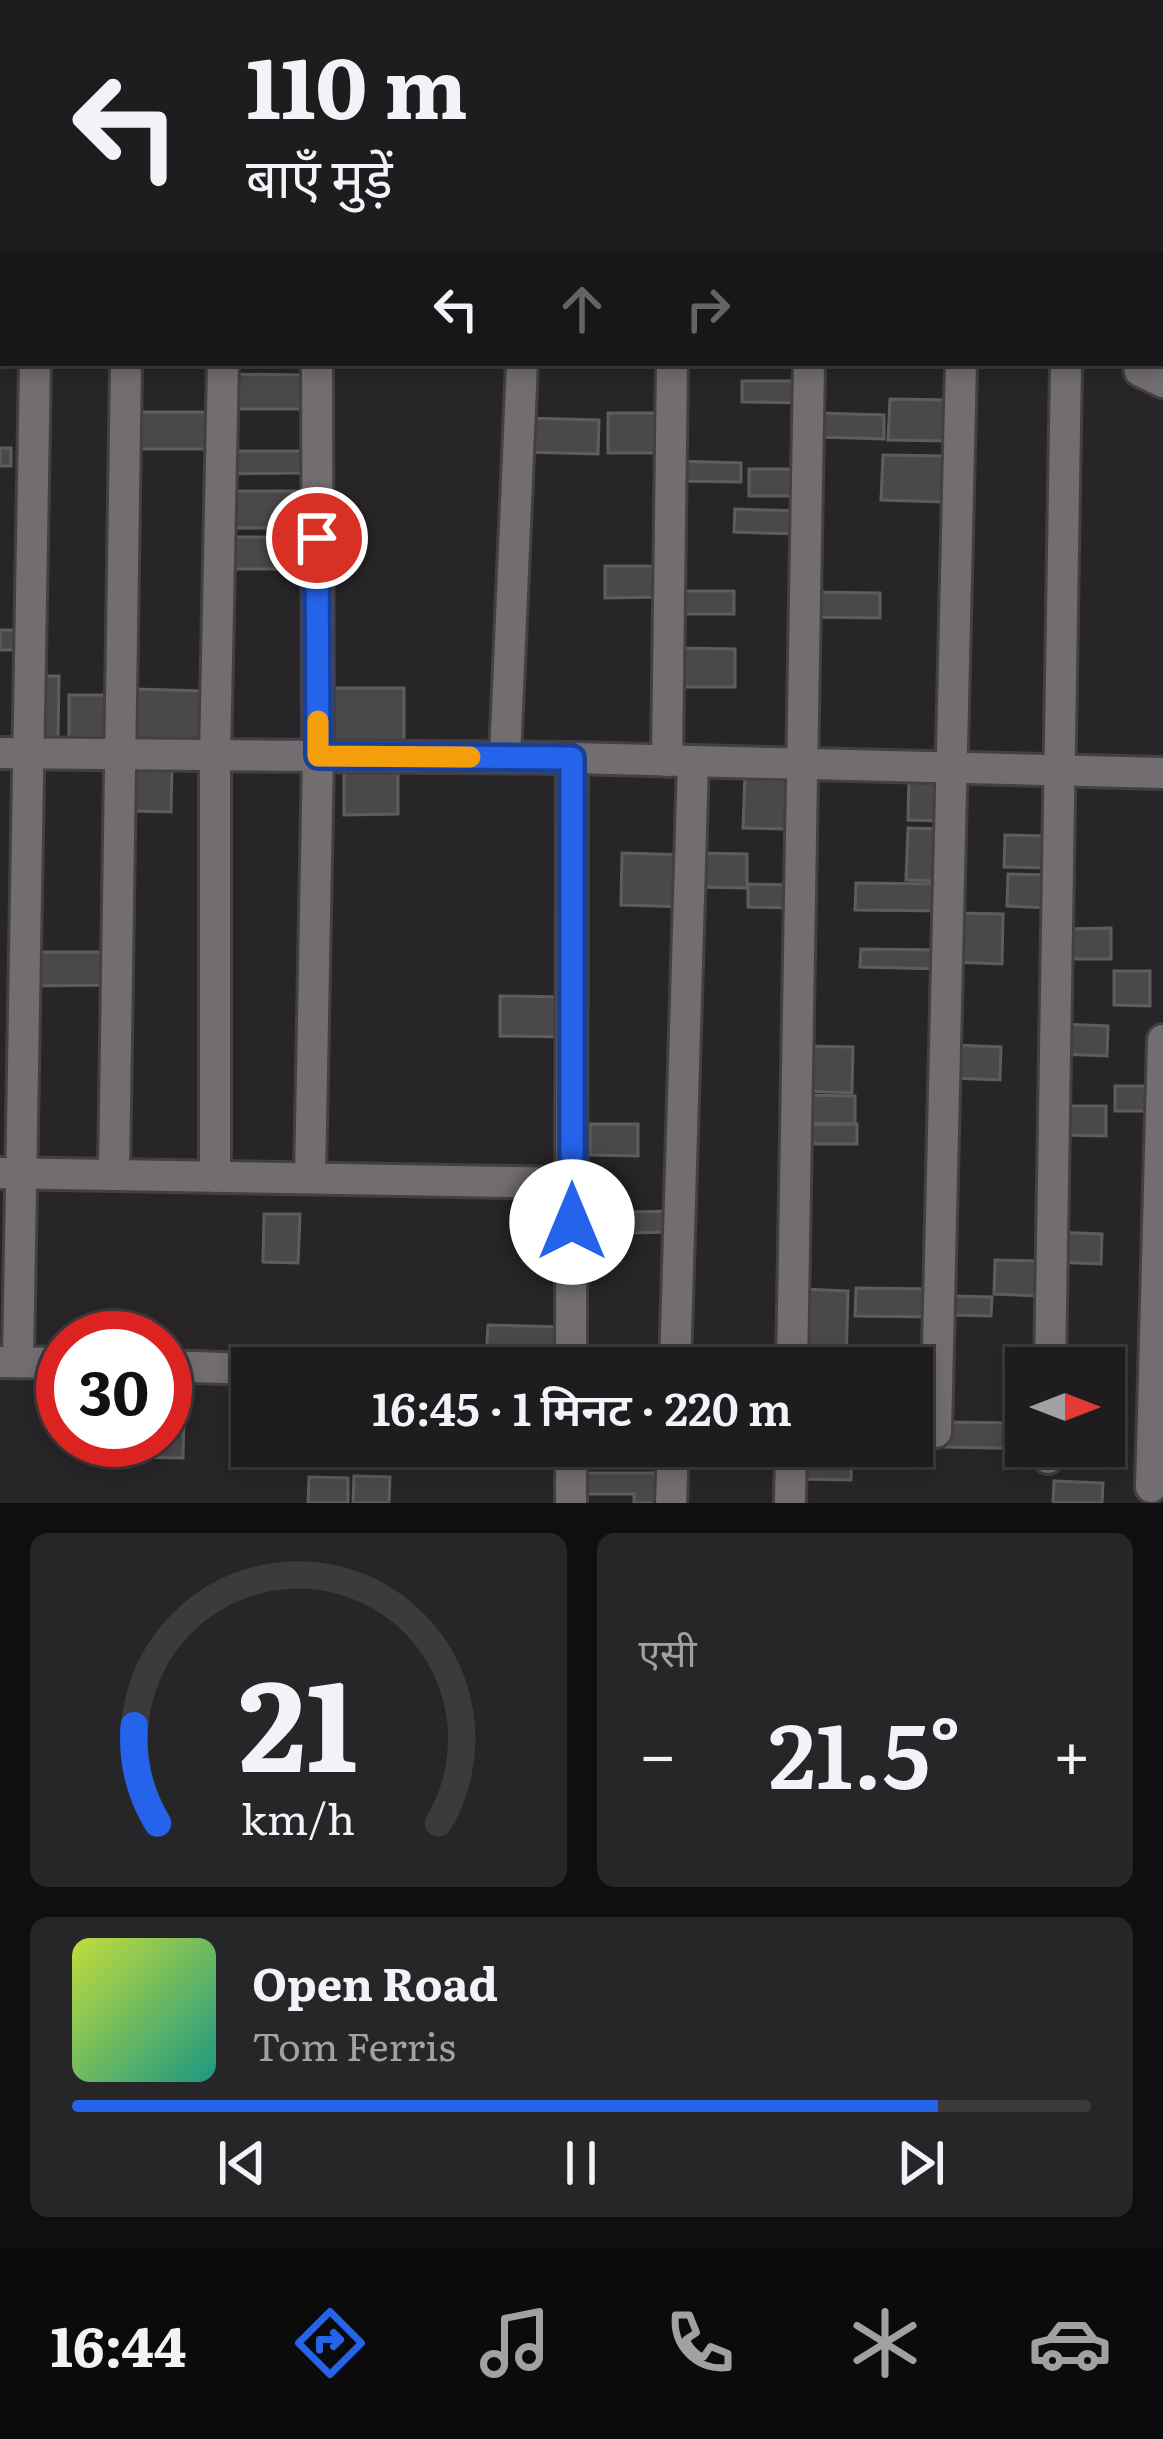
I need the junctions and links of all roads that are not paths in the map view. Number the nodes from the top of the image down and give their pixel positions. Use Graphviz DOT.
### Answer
graph roads {
  1 [pos="35,366"];
  2 [pos="127,366"];
  3 [pos="223,366"];
  4 [pos="317,366"];
  5 [pos="519,366"];
  6 [pos="672,366"];
  7 [pos="809,366"];
  8 [pos="961,366"];
  9 [pos="1066,366"];
  10 [pos="1139,366"];
  11 [pos="1163,382"];
  12 [pos="14,754"];
  13 [pos="121,756"];
  14 [pos="215,756"];
  15 [pos="318,756"];
  16 [pos="505,757"];
  17 [pos="572,758"];
  18 [pos="680,762"];
  19 [pos="803,764"];
  20 [pos="950,766"];
  21 [pos="1061,769"];
  22 [pos="1163,773"];
  23 [pos="1163,1040"];
  24 [pos="12,1173"];
  25 [pos="114,1174"];
  26 [pos="215,1177"];
  27 [pos="310,1178"];
  28 [pos="572,1184"];
  29 [pos="1161,1194"];
  30 [pos="1160,1290"];
  31 [pos="571,1347"];
  32 [pos="675,1347"];
  33 [pos="792,1347"];
  34 [pos="1050,1347"];
  35 [pos="9,1362"];
  36 [pos="192,1367"];
  37 [pos="231,1368"];
  38 [pos="937,1432"];
  39 [pos="571,1467"];
  40 [pos="672,1467"];
  41 [pos="791,1467"];
  42 [pos="1151,1487"];
  43 [pos="571,1503"];
  44 [pos="671,1503"];
  45 [pos="790,1503"];
  1 -- 12 [label="street"];
  2 -- 13 [label="street"];
  3 -- 14 [label="street"];
  4 -- 15 [label="street"];
  5 -- 16 [label="street"];
  6 -- 18 [label="street"];
  7 -- 19 [label="street"];
  8 -- 20 [label="street"];
  9 -- 21 [label="street"];
  10 -- 11 [label="street"];
  12 -- 13 [label="street"];
  12 -- 24 [label="street"];
  13 -- 14 [label="street"];
  13 -- 25 [label="street"];
  14 -- 15 [label="street"];
  14 -- 26 [label="street"];
  15 -- 16 [label="street"];
  15 -- 27 [label="street"];
  16 -- 17 [label="street"];
  17 -- 18 [label="street"];
  17 -- 28 [label="street"];
  18 -- 19 [label="street"];
  18 -- 32 [label="street"];
  19 -- 20 [label="street"];
  19 -- 33 [label="street"];
  20 -- 21 [label="street"];
  20 -- 38 [label="street"];
  21 -- 22 [label="street"];
  21 -- 34 [label="street"];
  23 -- 29 [label="street"];
  24 -- 25 [label="street"];
  24 -- 35 [label="street"];
  25 -- 26 [label="street"];
  26 -- 27 [label="street"];
  27 -- 28 [label="street"];
  28 -- 31 [label="street"];
  29 -- 30 [label="street"];
  30 -- 42 [label="street"];
  36 -- 37 [label="street"];
  39 -- 43 [label="street"];
  40 -- 44 [label="street"];
  41 -- 45 [label="street"];
}
